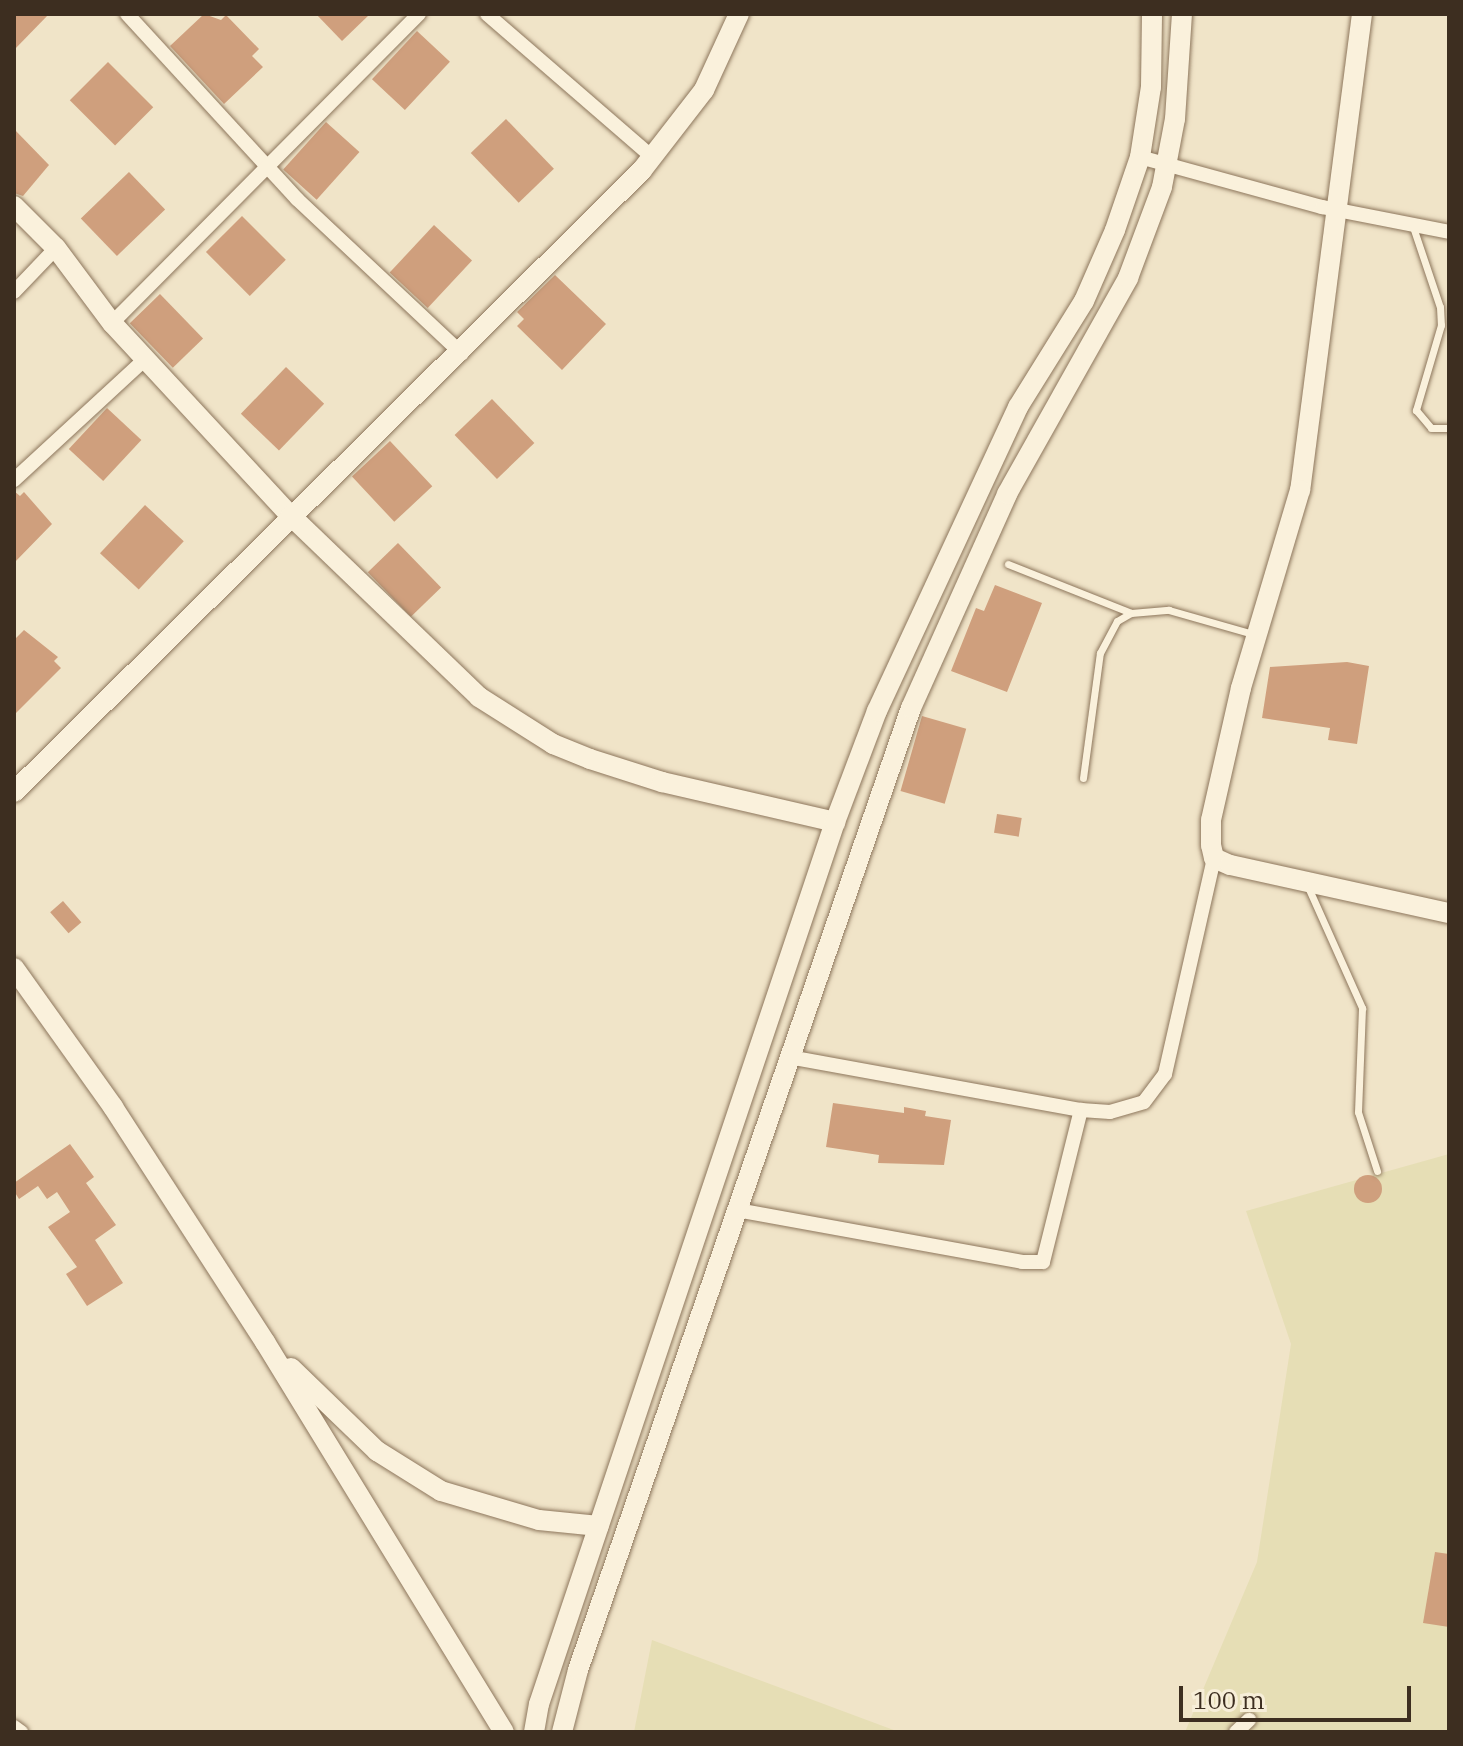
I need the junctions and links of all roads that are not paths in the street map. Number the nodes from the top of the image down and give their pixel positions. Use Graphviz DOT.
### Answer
graph roads {
  1 [pos="419,14"];
  2 [pos="487,14"];
  3 [pos="739,14"];
  4 [pos="1152,14"];
  5 [pos="1182,14"];
  6 [pos="1362,14"];
  7 [pos="137,17"];
  8 [pos="652,157"];
  9 [pos="1140,157"];
  10 [pos="1166,164"];
  11 [pos="266,165"];
  12 [pos="14,206"];
  13 [pos="1338,210"];
  14 [pos="1412,225"];
  15 [pos="1449,232"];
  16 [pos="56,248"];
  17 [pos="14,292"];
  18 [pos="112,323"];
  19 [pos="462,354"];
  20 [pos="145,359"];
  21 [pos="1449,428"];
  22 [pos="14,480"];
  23 [pos="291,516"];
  24 [pos="1008,564"];
  25 [pos="1131,613"];
  26 [pos="1256,634"];
  27 [pos="1083,778"];
  28 [pos="14,792"];
  29 [pos="835,822"];
  30 [pos="1214,858"];
  31 [pos="1305,882"];
  32 [pos="1449,913"];
  33 [pos="14,968"];
  34 [pos="789,1057"];
  35 [pos="1081,1110"];
  36 [pos="1377,1171"];
  37 [pos="737,1210"];
  38 [pos="265,1342"];
  39 [pos="599,1526"];
  40 [pos="1249,1720"];
  41 [pos="14,1727"];
  42 [pos="21,1732"];
  43 [pos="504,1732"];
  44 [pos="534,1732"];
  45 [pos="562,1732"];
  46 [pos="1236,1732"];
  1 -- 11 [label="street"];
  2 -- 8 [label="street"];
  3 -- 8 [label="main road"];
  4 -- 9 [label="main road"];
  5 -- 10 [label="main road"];
  6 -- 13 [label="main road"];
  7 -- 11 [label="street"];
  8 -- 19 [label="main road"];
  9 -- 10 [label="street"];
  9 -- 29 [label="main road"];
  10 -- 13 [label="street"];
  10 -- 34 [label="main road"];
  11 -- 18 [label="street"];
  11 -- 19 [label="street"];
  12 -- 16 [label="main road"];
  13 -- 14 [label="street"];
  13 -- 26 [label="main road"];
  14 -- 15 [label="street"];
  14 -- 21 [label="lane"];
  16 -- 17 [label="street"];
  16 -- 18 [label="main road"];
  18 -- 20 [label="main road"];
  19 -- 23 [label="main road"];
  20 -- 22 [label="street"];
  20 -- 23 [label="main road"];
  23 -- 28 [label="main road"];
  23 -- 29 [label="main road"];
  24 -- 25 [label="lane"];
  25 -- 26 [label="lane"];
  25 -- 27 [label="lane"];
  26 -- 30 [label="main road"];
  29 -- 39 [label="main road"];
  30 -- 31 [label="main road"];
  30 -- 35 [label="street"];
  31 -- 32 [label="main road"];
  31 -- 36 [label="lane"];
  33 -- 38 [label="main road"];
  34 -- 35 [label="street"];
  34 -- 37 [label="main road"];
  35 -- 37 [label="street"];
  37 -- 45 [label="main road"];
  38 -- 39 [label="main road"];
  38 -- 43 [label="main road"];
  39 -- 44 [label="main road"];
  40 -- 46 [label="street"];
  41 -- 42 [label="street"];
}
